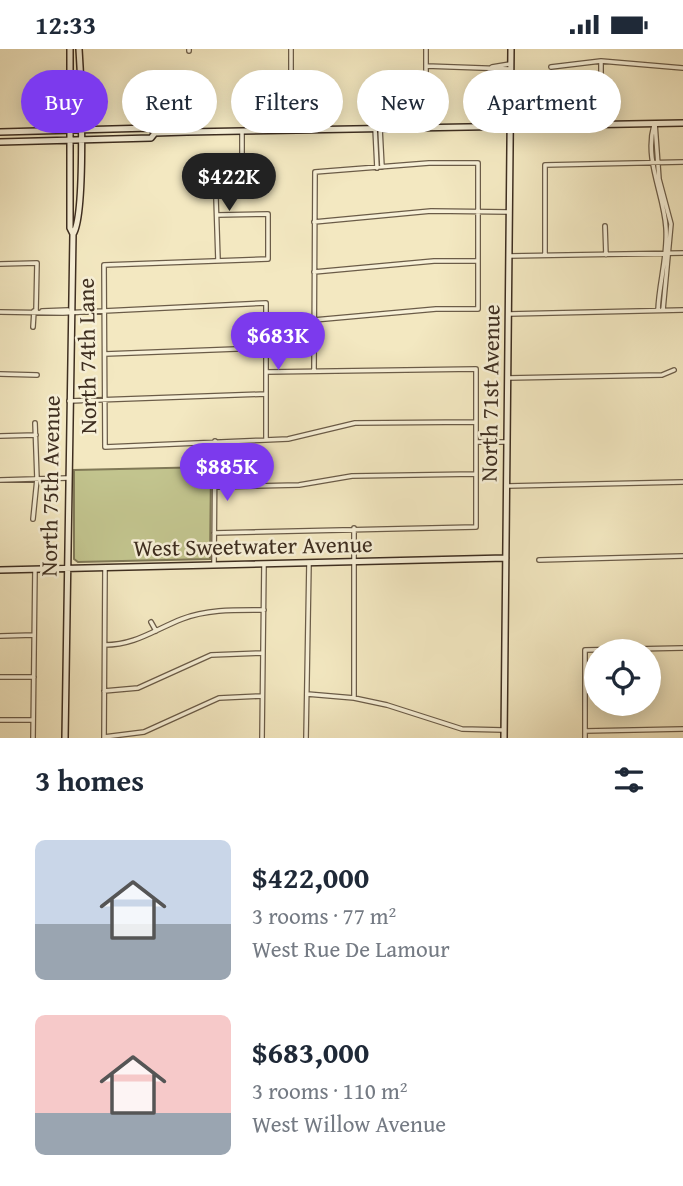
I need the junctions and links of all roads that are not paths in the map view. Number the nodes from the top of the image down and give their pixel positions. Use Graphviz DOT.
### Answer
graph roads {
  1 [pos="70,49"];
  2 [pos="79,49"];
  3 [pos="291,49"];
  4 [pos="426,49"];
  5 [pos="511,49"];
  6 [pos="601,61"];
  7 [pos="425,66"];
  8 [pos="511,67"];
  9 [pos="551,67"];
  10 [pos="683,68"];
  11 [pos="70,70"];
  12 [pos="79,70"];
  13 [pos="291,70"];
  14 [pos="425,70"];
  15 [pos="511,70"];
  16 [pos="601,70"];
  17 [pos="655,123"];
  18 [pos="683,123"];
  19 [pos="621,124"];
  20 [pos="21,131"];
  21 [pos="0,132"];
  22 [pos="70,133"];
  23 [pos="80,133"];
  24 [pos="155,133"];
  25 [pos="242,133"];
  26 [pos="377,133"];
  27 [pos="510,133"];
  28 [pos="70,139"];
  29 [pos="80,139"];
  30 [pos="0,142"];
  31 [pos="683,162"];
  32 [pos="656,163"];
  33 [pos="264,165"];
  34 [pos="319,165"];
  35 [pos="242,166"];
  36 [pos="380,167"];
  37 [pos="317,172"];
  38 [pos="478,212"];
  39 [pos="509,212"];
  40 [pos="217,215"];
  41 [pos="314,222"];
  42 [pos="606,226"];
  43 [pos="72,234"];
  44 [pos="667,253"];
  45 [pos="683,253"];
  46 [pos="545,255"];
  47 [pos="606,255"];
  48 [pos="509,256"];
  49 [pos="218,260"];
  50 [pos="478,261"];
  51 [pos="0,264"];
  52 [pos="314,272"];
  53 [pos="470,309"];
  54 [pos="70,310"];
  55 [pos="104,310"];
  56 [pos="661,310"];
  57 [pos="683,310"];
  58 [pos="37,311"];
  59 [pos="0,312"];
  60 [pos="509,314"];
  61 [pos="471,317"];
  62 [pos="314,320"];
  63 [pos="33,327"];
  64 [pos="266,348"];
  65 [pos="106,354"];
  66 [pos="674,370"];
  67 [pos="314,371"];
  68 [pos="266,372"];
  69 [pos="0,374"];
  70 [pos="37,376"];
  71 [pos="508,378"];
  72 [pos="266,394"];
  73 [pos="106,400"];
  74 [pos="69,401"];
  75 [pos="476,422"];
  76 [pos="35,423"];
  77 [pos="37,435"];
  78 [pos="0,436"];
  79 [pos="266,440"];
  80 [pos="215,441"];
  81 [pos="476,442"];
  82 [pos="507,442"];
  83 [pos="476,474"];
  84 [pos="68,478"];
  85 [pos="37,479"];
  86 [pos="0,480"];
  87 [pos="683,482"];
  88 [pos="507,485"];
  89 [pos="215,487"];
  90 [pos="33,519"];
  91 [pos="354,529"];
  92 [pos="214,533"];
  93 [pos="683,556"];
  94 [pos="506,558"];
  95 [pos="539,560"];
  96 [pos="355,562"];
  97 [pos="309,563"];
  98 [pos="264,564"];
  99 [pos="214,565"];
  100 [pos="105,567"];
  101 [pos="67,568"];
  102 [pos="35,569"];
  103 [pos="0,570"];
  104 [pos="264,610"];
  105 [pos="151,622"];
  106 [pos="156,631"];
  107 [pos="34,635"];
  108 [pos="0,636"];
  109 [pos="105,645"];
  110 [pos="683,648"];
  111 [pos="262,653"];
  112 [pos="0,677"];
  113 [pos="34,677"];
  114 [pos="104,691"];
  115 [pos="307,694"];
  116 [pos="262,696"];
  117 [pos="354,698"];
  118 [pos="0,720"];
  119 [pos="33,720"];
  120 [pos="683,729"];
  121 [pos="504,730"];
  122 [pos="585,731"];
  123 [pos="104,737"];
  124 [pos="33,738"];
  125 [pos="65,738"];
  126 [pos="262,738"];
  127 [pos="306,738"];
  128 [pos="504,738"];
  129 [pos="585,738"];
  1 -- 11 [label="main road, North 75th Avenue"];
  2 -- 12 [label="main road, North 75th Avenue"];
  3 -- 13 [label="street"];
  4 -- 7 [label="street"];
  5 -- 8 [label="main road, North 71st Avenue"];
  6 -- 9 [label="street"];
  6 -- 10 [label="street"];
  6 -- 16 [label="street"];
  7 -- 8 [label="street"];
  7 -- 14 [label="street"];
  8 -- 15 [label="main road, North 71st Avenue"];
  17 -- 18 [label="main road"];
  17 -- 19 [label="main road"];
  17 -- 32 [label="street"];
  20 -- 21 [label="main road"];
  22 -- 28 [label="main road, North 75th Avenue"];
  23 -- 29 [label="main road, North 75th Avenue"];
  24 -- 29 [label="main road"];
  25 -- 35 [label="street"];
  26 -- 36 [label="street"];
  27 -- 39 [label="main road, North 71st Avenue"];
  28 -- 29 [label="main road"];
  28 -- 30 [label="main road"];
  28 -- 43 [label="main road, North 75th Avenue"];
  29 -- 43 [label="main road, North 75th Avenue"];
  31 -- 32 [label="street"];
  32 -- 44 [label="street"];
  32 -- 46 [label="street"];
  33 -- 35 [label="street"];
  34 -- 37 [label="street"];
  35 -- 40 [label="street"];
  36 -- 37 [label="street"];
  36 -- 38 [label="street"];
  37 -- 41 [label="street"];
  38 -- 39 [label="street"];
  38 -- 41 [label="street"];
  38 -- 50 [label="street"];
  39 -- 48 [label="main road, North 71st Avenue"];
  40 -- 49 [label="street"];
  40 -- 49 [label="street"];
  41 -- 52 [label="street"];
  42 -- 47 [label="street"];
  43 -- 54 [label="main road, North 75th Avenue"];
  44 -- 45 [label="street"];
  44 -- 47 [label="street"];
  44 -- 56 [label="street"];
  46 -- 47 [label="street"];
  46 -- 48 [label="street"];
  48 -- 60 [label="main road, North 71st Avenue"];
  49 -- 55 [label="street, North 74th Lane"];
  50 -- 52 [label="street"];
  50 -- 53 [label="street"];
  51 -- 58 [label="street"];
  52 -- 62 [label="street"];
  53 -- 61 [label="street"];
  53 -- 62 [label="street"];
  54 -- 55 [label="street"];
  54 -- 58 [label="street"];
  54 -- 74 [label="main road, North 75th Avenue"];
  55 -- 64 [label="street"];
  55 -- 65 [label="street, North 74th Lane"];
  56 -- 57 [label="street"];
  56 -- 60 [label="street"];
  58 -- 59 [label="street"];
  58 -- 63 [label="street"];
  60 -- 71 [label="main road, North 71st Avenue"];
  62 -- 67 [label="street"];
  64 -- 65 [label="street"];
  64 -- 68 [label="street"];
  65 -- 73 [label="street, North 74th Lane"];
  66 -- 71 [label="street"];
  67 -- 68 [label="street"];
  67 -- 75 [label="street"];
  68 -- 72 [label="street"];
  69 -- 70 [label="street"];
  71 -- 82 [label="main road, North 71st Avenue"];
  72 -- 73 [label="street"];
  72 -- 79 [label="street"];
  73 -- 74 [label="street"];
  73 -- 80 [label="street, North 74th Lane"];
  74 -- 84 [label="main road, North 75th Avenue"];
  75 -- 79 [label="street"];
  75 -- 81 [label="street"];
  76 -- 77 [label="street"];
  77 -- 78 [label="street"];
  77 -- 85 [label="street"];
  79 -- 80 [label="street"];
  80 -- 89 [label="street"];
  81 -- 82 [label="street"];
  81 -- 83 [label="street"];
  82 -- 88 [label="main road, North 71st Avenue"];
  83 -- 89 [label="street"];
  83 -- 91 [label="street"];
  84 -- 85 [label="street"];
  84 -- 101 [label="main road, North 75th Avenue"];
  85 -- 86 [label="street"];
  85 -- 90 [label="street"];
  87 -- 88 [label="street"];
  88 -- 94 [label="main road, North 71st Avenue"];
  89 -- 92 [label="street"];
  91 -- 92 [label="street"];
  91 -- 96 [label="street"];
  92 -- 99 [label="street"];
  93 -- 95 [label="street"];
  94 -- 96 [label="main road, West Sweetwater Avenue"];
  94 -- 121 [label="main road, North 71st Avenue"];
  96 -- 97 [label="main road, West Sweetwater Avenue"];
  96 -- 117 [label="street"];
  97 -- 98 [label="main road, West Sweetwater Avenue"];
  97 -- 115 [label="street"];
  98 -- 99 [label="main road, West Sweetwater Avenue"];
  98 -- 104 [label="street"];
  99 -- 100 [label="main road, West Sweetwater Avenue"];
  100 -- 101 [label="main road, West Sweetwater Avenue"];
  100 -- 109 [label="street"];
  101 -- 102 [label="main road, West Sweetwater Avenue"];
  101 -- 125 [label="main road, North 75th Avenue"];
  102 -- 103 [label="main road, West Sweetwater Avenue"];
  102 -- 107 [label="street"];
  104 -- 106 [label="street"];
  104 -- 111 [label="street"];
  105 -- 106 [label="street"];
  106 -- 109 [label="street"];
  107 -- 108 [label="street"];
  107 -- 113 [label="street"];
  109 -- 114 [label="street"];
  110 -- 122 [label="street"];
  111 -- 114 [label="street"];
  111 -- 116 [label="street"];
  112 -- 113 [label="street"];
  113 -- 119 [label="street"];
  114 -- 123 [label="street"];
  115 -- 117 [label="street"];
  115 -- 127 [label="street"];
  116 -- 123 [label="street"];
  116 -- 126 [label="street"];
  117 -- 121 [label="street"];
  118 -- 119 [label="street"];
  119 -- 124 [label="street"];
  120 -- 122 [label="street"];
  121 -- 128 [label="main road, North 71st Avenue"];
  122 -- 129 [label="street"];
}
